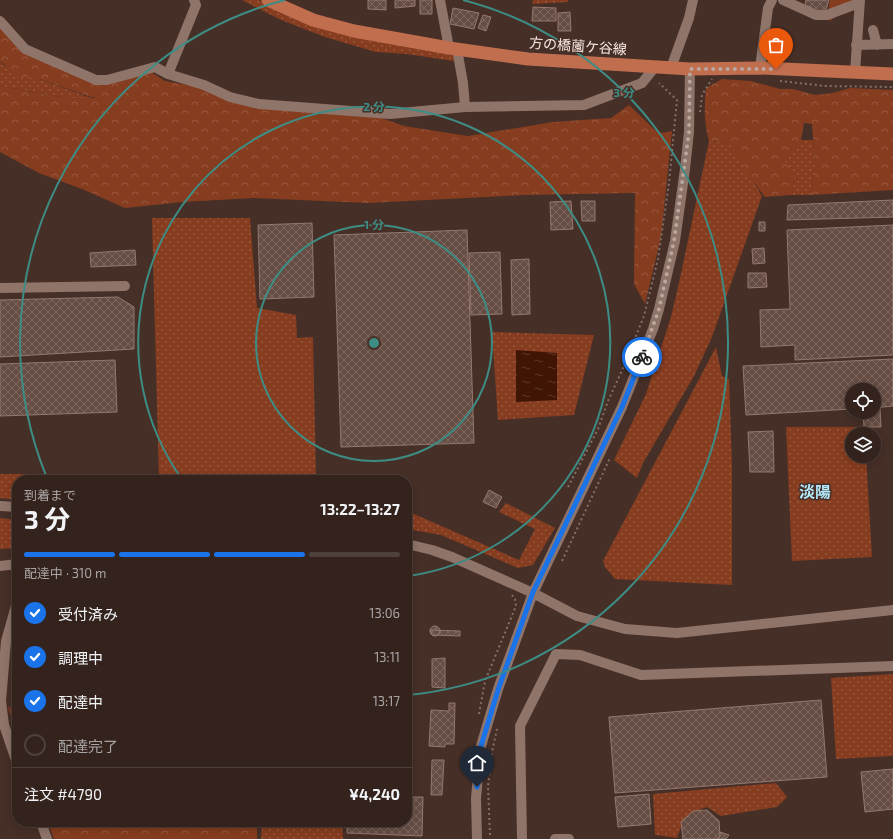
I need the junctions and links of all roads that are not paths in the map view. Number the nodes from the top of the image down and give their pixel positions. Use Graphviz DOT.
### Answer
graph roads {
  1 [pos="194,0"];
  2 [pos="268,0"];
  3 [pos="440,0"];
  4 [pos="693,0"];
  5 [pos="772,0"];
  6 [pos="783,0"];
  7 [pos="859,2"];
  8 [pos="0,21"];
  9 [pos="873,30"];
  10 [pos="893,44"];
  11 [pos="856,45"];
  12 [pos="877,45"];
  13 [pos="453,49"];
  14 [pos="655,67"];
  15 [pos="671,68"];
  16 [pos="760,68"];
  17 [pos="690,69"];
  18 [pos="855,72"];
  19 [pos="168,74"];
  20 [pos="893,74"];
  21 [pos="465,107"];
  22 [pos="125,286"];
  23 [pos="0,288"];
  24 [pos="0,506"];
  25 [pos="12,507"];
  26 [pos="412,545"];
  27 [pos="12,565"];
  28 [pos="0,566"];
  29 [pos="533,592"];
  30 [pos="893,610"];
  31 [pos="12,616"];
  32 [pos="3,641"];
  33 [pos="893,666"];
  34 [pos="12,749"];
  35 [pos="43,827"];
  36 [pos="47,839"];
  37 [pos="477,839"];
  38 [pos="522,839"];
  39 [pos="555,839"];
  40 [pos="569,839"];
  1 -- 19 [label="street"];
  2 -- 13 [label="main road, 方の橋薗ケ谷線"];
  3 -- 13 [label="street"];
  4 -- 15 [label="street"];
  5 -- 16 [label="street"];
  6 -- 7 [label="street"];
  7 -- 11 [label="street"];
  8 -- 19 [label="street"];
  9 -- 12 [label="street"];
  10 -- 12 [label="street"];
  11 -- 12 [label="street"];
  11 -- 18 [label="street"];
  13 -- 14 [label="main road, 方の橋薗ケ谷線"];
  13 -- 21 [label="street"];
  14 -- 15 [label="main road, 方の橋薗ケ谷線"];
  14 -- 21 [label="street"];
  15 -- 17 [label="main road, 方の橋薗ケ谷線"];
  16 -- 17 [label="main road, 方の橋薗ケ谷線"];
  16 -- 18 [label="main road, 方の橋薗ケ谷線"];
  17 -- 29 [label="street"];
  18 -- 20 [label="main road, 方の橋薗ケ谷線"];
  19 -- 21 [label="street"];
  22 -- 23 [label="street"];
  24 -- 25 [label="street"];
  26 -- 29 [label="street"];
  27 -- 28 [label="street"];
  29 -- 30 [label="street"];
  29 -- 37 [label="street"];
  31 -- 32 [label="street"];
  32 -- 34 [label="street"];
  33 -- 38 [label="street"];
  35 -- 36 [label="street"];
  39 -- 40 [label="street"];
}
